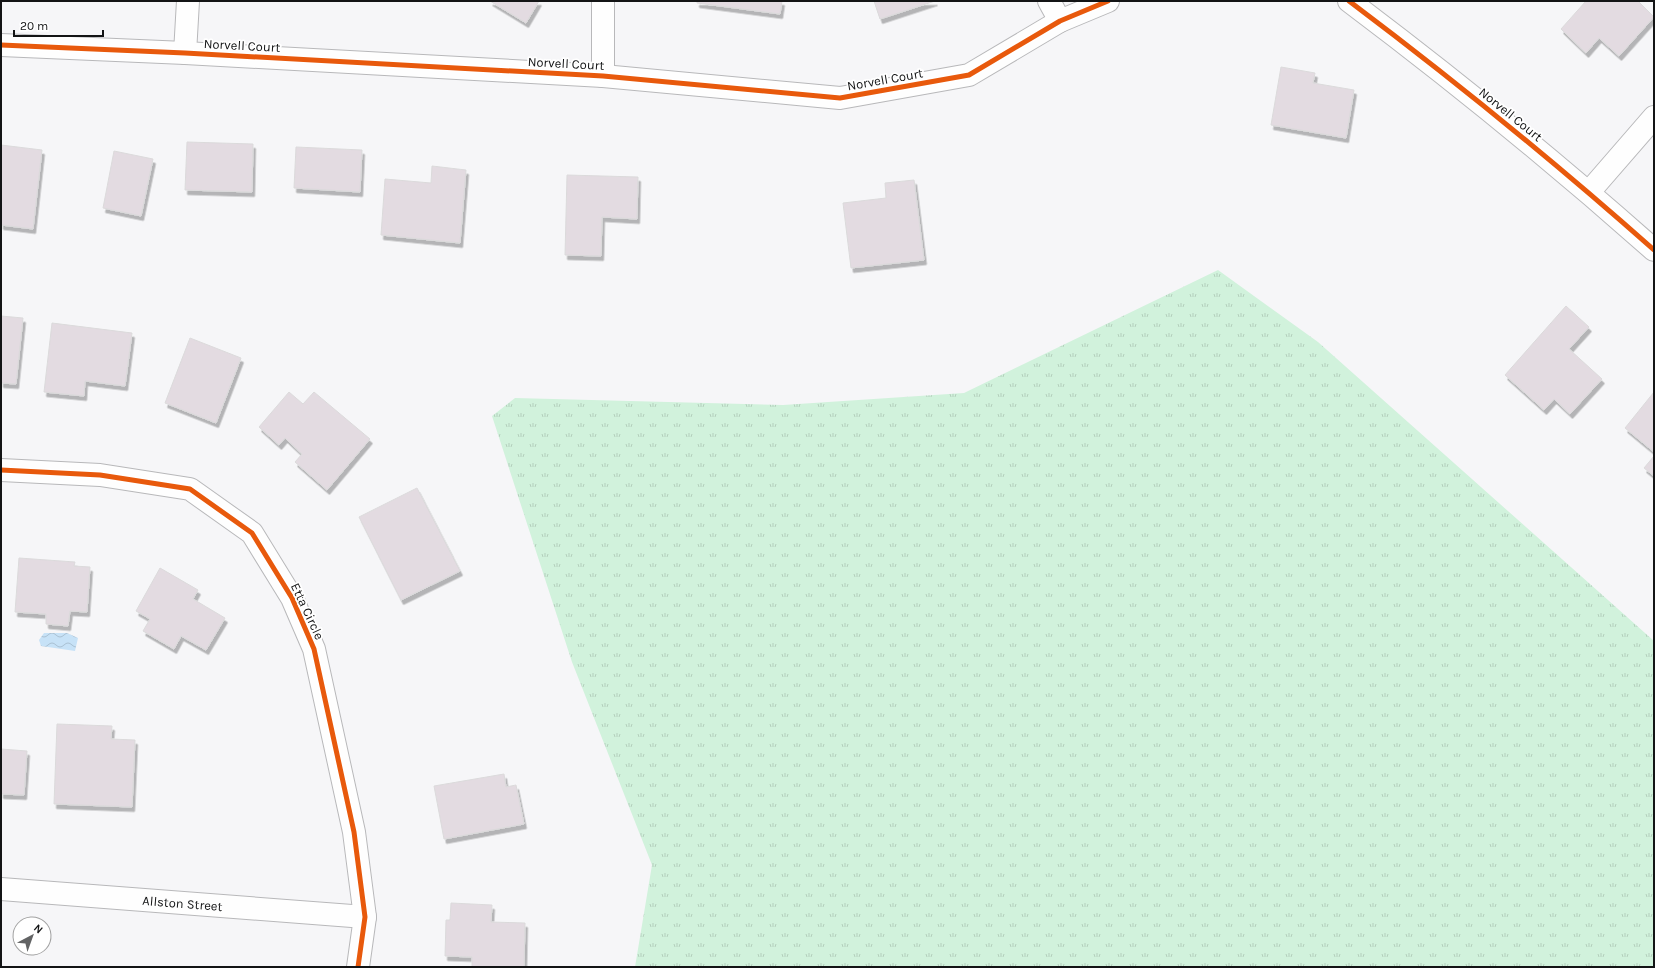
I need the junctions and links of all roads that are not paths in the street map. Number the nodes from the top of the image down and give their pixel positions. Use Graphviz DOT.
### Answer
graph roads {
  1 [pos="188,1"];
  2 [pos="603,1"];
  3 [pos="1049,1"];
  4 [pos="1108,1"];
  5 [pos="1349,1"];
  6 [pos="1060,21"];
  7 [pos="1,45"];
  8 [pos="185,53"];
  9 [pos="603,76"];
  10 [pos="1654,117"];
  11 [pos="1589,192"];
  12 [pos="1654,250"];
  13 [pos="1,470"];
  14 [pos="1,889"];
  15 [pos="365,917"];
  16 [pos="358,967"];
  1 -- 8 [label="street"];
  2 -- 9 [label="street"];
  3 -- 6 [label="street"];
  4 -- 6 [label="street, Norvell Court"];
  5 -- 11 [label="street, Norvell Court"];
  6 -- 9 [label="street, Norvell Court"];
  7 -- 8 [label="street, Norvell Court"];
  8 -- 9 [label="street, Norvell Court"];
  10 -- 11 [label="street"];
  11 -- 12 [label="street, Norvell Court"];
  13 -- 15 [label="street, Etta Circle"];
  14 -- 15 [label="street, Allston Street"];
  15 -- 16 [label="street, Etta Circle"];
}
